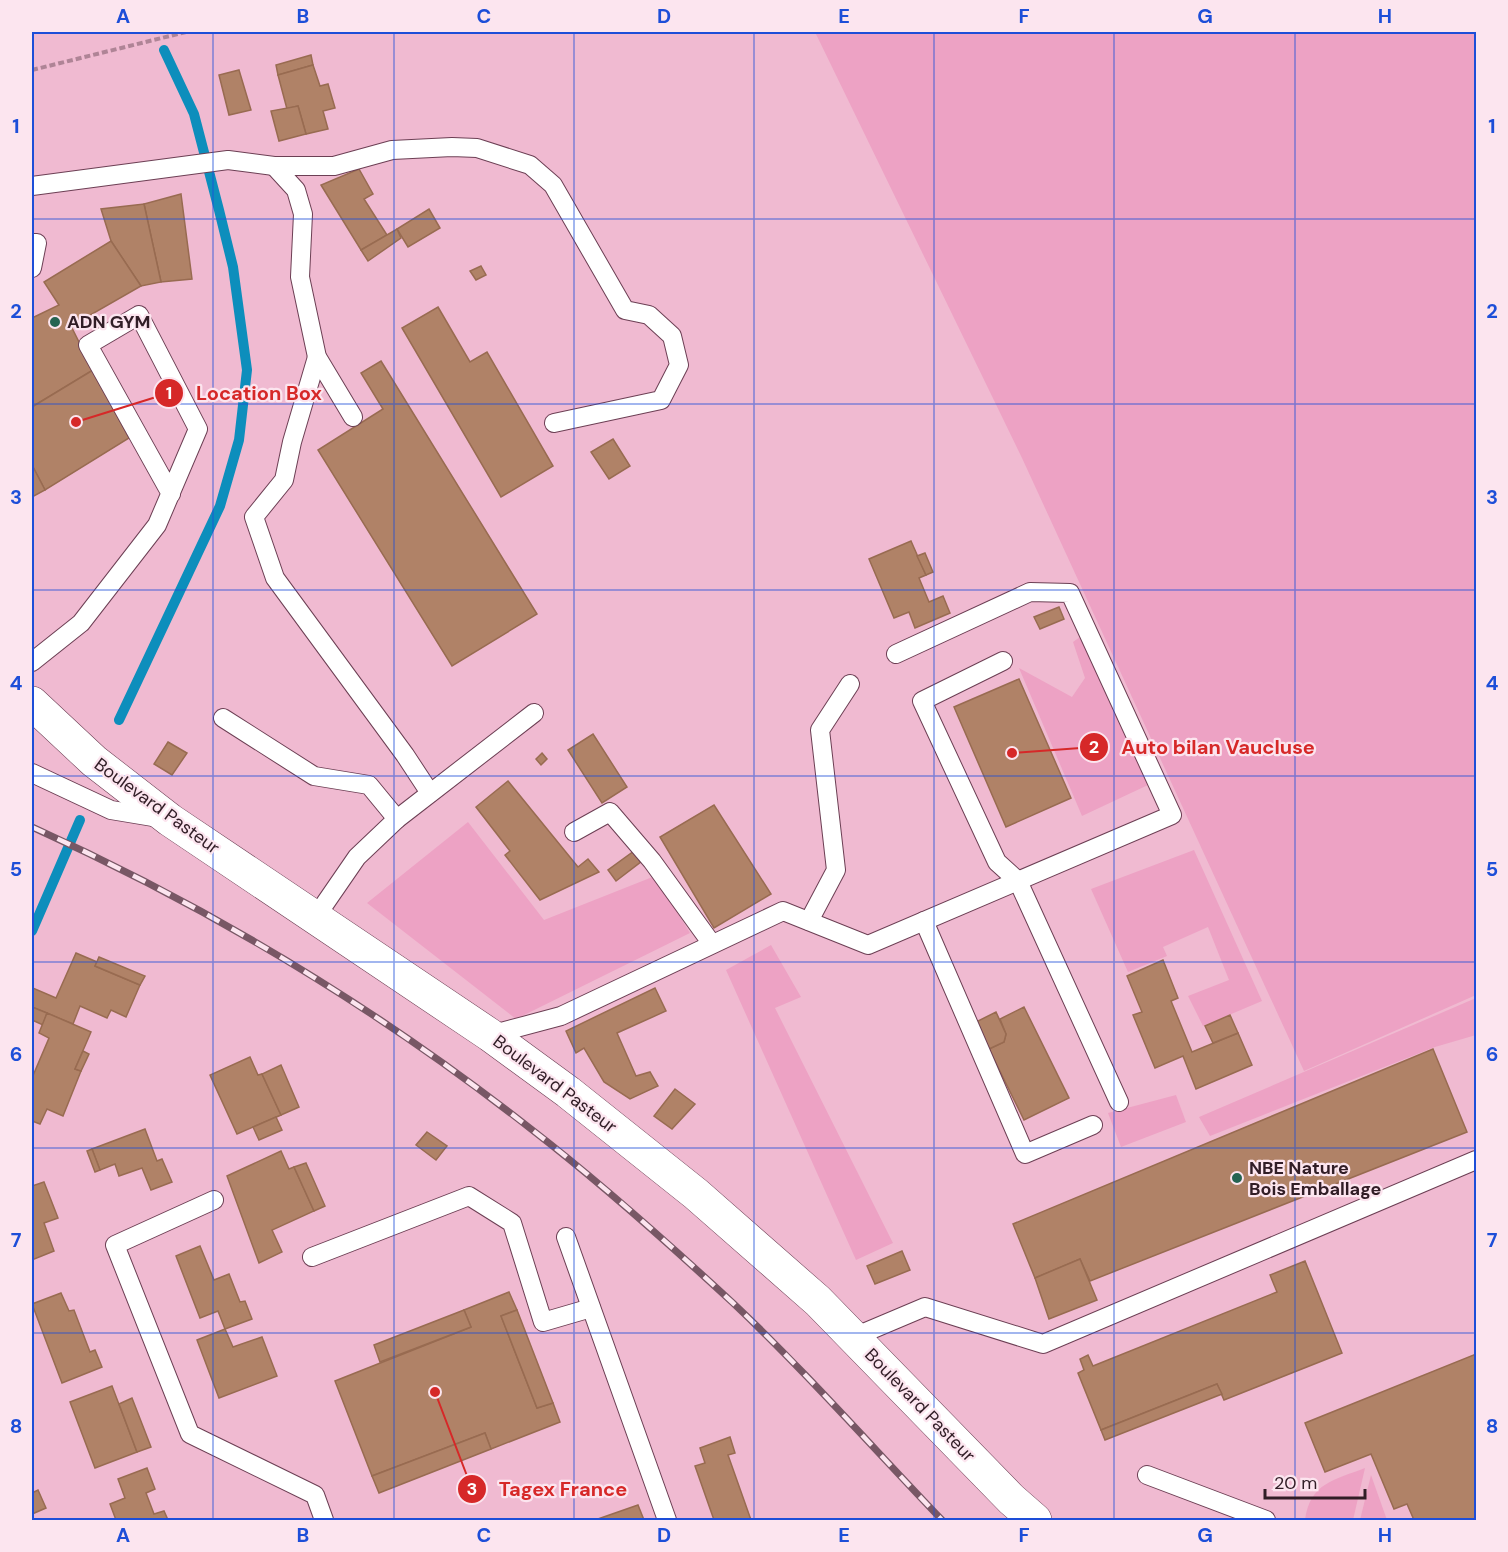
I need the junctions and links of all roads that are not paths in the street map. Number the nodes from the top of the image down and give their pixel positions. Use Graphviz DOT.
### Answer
graph roads {
  1 [pos="274,166"];
  2 [pos="32,186"];
  3 [pos="32,243"];
  4 [pos="32,268"];
  5 [pos="317,357"];
  6 [pos="353,417"];
  7 [pos="554,423"];
  8 [pos="171,494"];
  9 [pos="896,654"];
  10 [pos="1003,661"];
  11 [pos="32,662"];
  12 [pos="850,684"];
  13 [pos="32,703"];
  14 [pos="534,713"];
  15 [pos="223,718"];
  16 [pos="32,773"];
  17 [pos="430,793"];
  18 [pos="397,819"];
  19 [pos="170,820"];
  20 [pos="574,832"];
  21 [pos="1018,881"];
  22 [pos="315,918"];
  23 [pos="809,921"];
  24 [pos="924,921"];
  25 [pos="712,944"];
  26 [pos="490,1035"];
  27 [pos="1119,1101"];
  28 [pos="1093,1125"];
  29 [pos="1476,1160"];
  30 [pos="214,1200"];
  31 [pos="566,1238"];
  32 [pos="312,1257"];
  33 [pos="591,1308"];
  34 [pos="854,1337"];
  35 [pos="1147,1475"];
  36 [pos="324,1521"];
  37 [pos="667,1521"];
  38 [pos="1035,1521"];
  39 [pos="1266,1521"];
  1 -- 2 [label="lane"];
  1 -- 5 [label="lane"];
  1 -- 7 [label="lane"];
  3 -- 4 [label="lane"];
  5 -- 6 [label="lane"];
  5 -- 17 [label="lane"];
  8 -- 8 [label="lane"];
  8 -- 11 [label="lane"];
  9 -- 21 [label="lane"];
  10 -- 21 [label="lane"];
  12 -- 23 [label="lane"];
  13 -- 19 [label="street, Boulevard Pasteur"];
  14 -- 17 [label="lane"];
  15 -- 18 [label="lane"];
  16 -- 19 [label="lane"];
  17 -- 18 [label="lane"];
  18 -- 22 [label="lane"];
  19 -- 22 [label="street, Boulevard Pasteur"];
  20 -- 25 [label="lane"];
  21 -- 24 [label="lane"];
  21 -- 27 [label="lane"];
  22 -- 26 [label="street, Boulevard Pasteur"];
  23 -- 24 [label="lane"];
  23 -- 25 [label="lane"];
  24 -- 28 [label="lane"];
  25 -- 26 [label="lane"];
  26 -- 34 [label="street, Boulevard Pasteur"];
  29 -- 34 [label="lane"];
  30 -- 36 [label="lane"];
  31 -- 33 [label="lane"];
  32 -- 33 [label="lane"];
  33 -- 37 [label="lane"];
  34 -- 38 [label="street, Boulevard Pasteur"];
  35 -- 39 [label="lane"];
}
